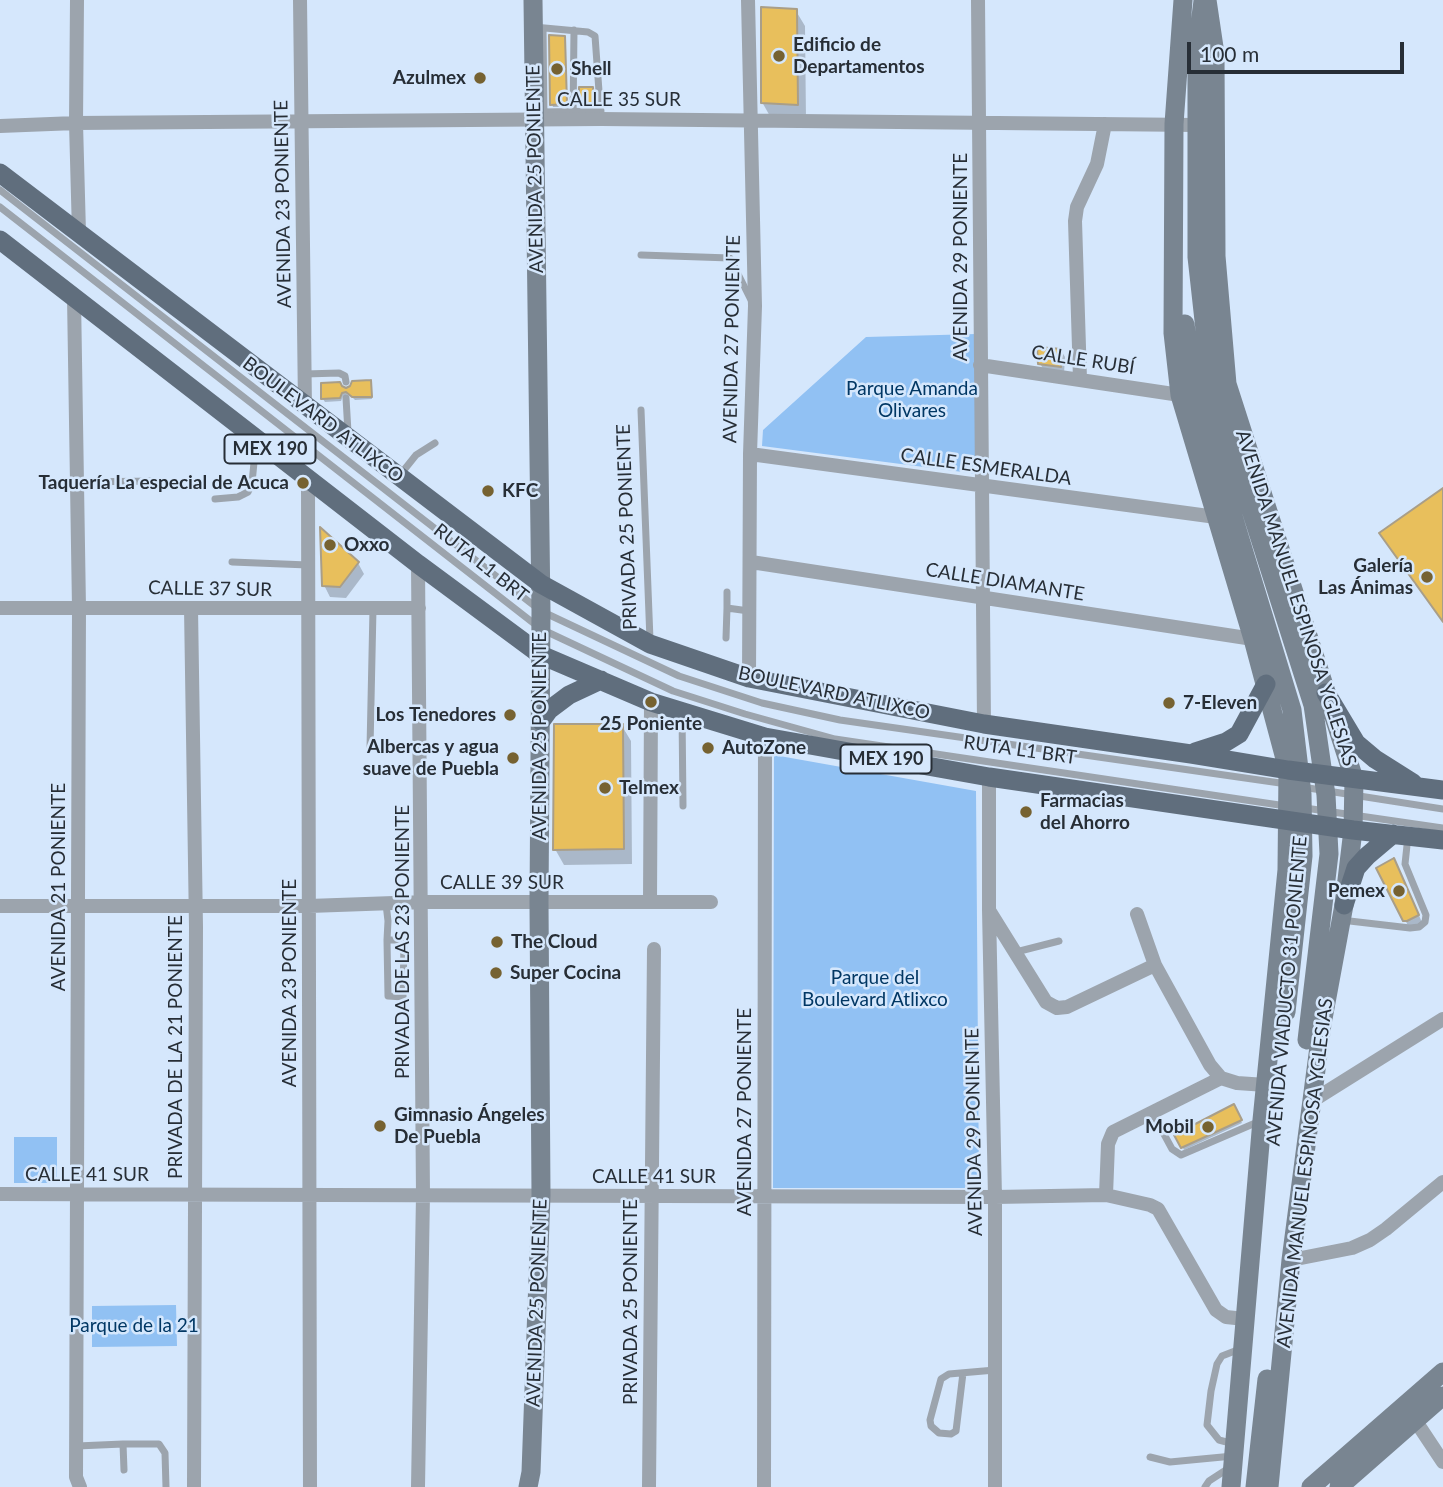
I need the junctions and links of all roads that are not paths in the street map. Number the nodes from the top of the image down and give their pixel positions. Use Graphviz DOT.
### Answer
graph roads {
  1 [pos="77,0"];
  2 [pos="300,0"];
  3 [pos="533,0"];
  4 [pos="748,0"];
  5 [pos="978,0"];
  6 [pos="1183,0"];
  7 [pos="1205,0"];
  8 [pos="538,28"];
  9 [pos="574,30"];
  10 [pos="573,115"];
  11 [pos="601,115"];
  12 [pos="539,116"];
  13 [pos="750,119"];
  14 [pos="301,121"];
  15 [pos="981,122"];
  16 [pos="76,123"];
  17 [pos="1105,124"];
  18 [pos="1174,124"];
  19 [pos="1196,125"];
  20 [pos="0,126"];
  21 [pos="0,173"];
  22 [pos="0,190"];
  23 [pos="0,207"];
  24 [pos="79,233"];
  25 [pos="0,240"];
  26 [pos="641,255"];
  27 [pos="1175,257"];
  28 [pos="74,297"];
  29 [pos="755,306"];
  30 [pos="980,365"];
  31 [pos="305,374"];
  32 [pos="1080,379"];
  33 [pos="346,382"];
  34 [pos="1180,395"];
  35 [pos="346,398"];
  36 [pos="305,407"];
  37 [pos="642,410"];
  38 [pos="256,438"];
  39 [pos="349,440"];
  40 [pos="435,443"];
  41 [pos="750,454"];
  42 [pos="398,477"];
  43 [pos="308,478"];
  44 [pos="155,481"];
  45 [pos="77,482"];
  46 [pos="981,486"];
  47 [pos="215,499"];
  48 [pos="1216,517"];
  49 [pos="232,562"];
  50 [pos="751,562"];
  51 [pos="418,564"];
  52 [pos="308,565"];
  53 [pos="541,584"];
  54 [pos="727,592"];
  55 [pos="982,599"];
  56 [pos="0,608"];
  57 [pos="79,608"];
  58 [pos="191,608"];
  59 [pos="419,608"];
  60 [pos="727,608"];
  61 [pos="373,609"];
  62 [pos="309,610"];
  63 [pos="750,611"];
  64 [pos="541,620"];
  65 [pos="726,638"];
  66 [pos="1253,639"];
  67 [pos="1309,639"];
  68 [pos="650,644"];
  69 [pos="541,655"];
  70 [pos="749,677"];
  71 [pos="601,680"];
  72 [pos="1266,684"];
  73 [pos="1326,693"];
  74 [pos="651,702"];
  75 [pos="682,712"];
  76 [pos="541,721"];
  77 [pos="984,724"];
  78 [pos="765,737"];
  79 [pos="370,748"];
  80 [pos="1191,754"];
  81 [pos="989,777"];
  82 [pos="1288,778"];
  83 [pos="1420,787"];
  84 [pos="1443,790"];
  85 [pos="1353,805"];
  86 [pos="683,806"];
  87 [pos="1443,809"];
  88 [pos="1288,813"];
  89 [pos="1443,828"];
  90 [pos="1401,835"];
  91 [pos="1443,840"];
  92 [pos="422,902"];
  93 [pos="539,902"];
  94 [pos="650,902"];
  95 [pos="711,902"];
  96 [pos="386,904"];
  97 [pos="0,906"];
  98 [pos="79,906"];
  99 [pos="195,906"];
  100 [pos="309,906"];
  101 [pos="989,910"];
  102 [pos="1342,912"];
  103 [pos="1137,914"];
  104 [pos="387,940"];
  105 [pos="1059,941"];
  106 [pos="654,949"];
  107 [pos="1016,953"];
  108 [pos="1155,965"];
  109 [pos="1273,1019"];
  110 [pos="1443,1019"];
  111 [pos="1322,1024"];
  112 [pos="1221,1078"];
  113 [pos="1266,1085"];
  114 [pos="1312,1101"];
  115 [pos="1152,1112"];
  116 [pos="1262,1120"];
  117 [pos="1443,1182"];
  118 [pos="0,1194"];
  119 [pos="78,1194"];
  120 [pos="194,1195"];
  121 [pos="309,1195"];
  122 [pos="423,1195"];
  123 [pos="541,1195"];
  124 [pos="1106,1195"];
  125 [pos="651,1196"];
  126 [pos="764,1196"];
  127 [pos="995,1197"];
  128 [pos="1291,1260"];
  129 [pos="1245,1319"];
  130 [pos="1242,1348"];
  131 [pos="995,1370"];
  132 [pos="1443,1372"];
  133 [pos="963,1373"];
  134 [pos="1443,1396"];
  135 [pos="1415,1420"];
  136 [pos="123,1444"];
  137 [pos="76,1446"];
  138 [pos="1233,1455"];
  139 [pos="1150,1457"];
  140 [pos="1273,1461"];
  141 [pos="1443,1462"];
  142 [pos="124,1470"];
  143 [pos="531,1482"];
  144 [pos="76,1484"];
  145 [pos="166,1487"];
  146 [pos="194,1487"];
  147 [pos="310,1487"];
  148 [pos="418,1487"];
  149 [pos="649,1487"];
  150 [pos="764,1487"];
  151 [pos="995,1487"];
  152 [pos="1205,1487"];
  153 [pos="1233,1487"];
  154 [pos="1255,1487"];
  155 [pos="1269,1487"];
  156 [pos="1287,1487"];
  157 [pos="1311,1487"];
  158 [pos="1339,1487"];
  1 -- 16 [label="street"];
  2 -- 14 [label="street, AVENIDA 23 PONIENTE"];
  3 -- 8 [label="main road, AVENIDA 25 PONIENTE"];
  4 -- 13 [label="street, AVENIDA 27 PONIENTE"];
  5 -- 15 [label="street, AVENIDA 29 PONIENTE"];
  6 -- 18 [label="main road"];
  7 -- 19 [label="main road, AVENIDA VIADUCTO 31 PONIENTE"];
  7 -- 67 [label="main road, AVENIDA MANUEL ESPINOSA YGLESIAS"];
  8 -- 9 [label="lane"];
  8 -- 12 [label="main road, AVENIDA 25 PONIENTE"];
  9 -- 10 [label="lane"];
  9 -- 11 [label="lane"];
  10 -- 11 [label="street, CALLE 35 SUR"];
  10 -- 12 [label="street, CALLE 35 SUR"];
  11 -- 13 [label="street, CALLE 35 SUR"];
  12 -- 14 [label="street, CALLE 35 SUR"];
  12 -- 53 [label="main road, AVENIDA 25 PONIENTE"];
  13 -- 15 [label="street, CALLE 35 SUR"];
  13 -- 29 [label="street, AVENIDA 27 PONIENTE"];
  14 -- 16 [label="street, CALLE 35 SUR"];
  14 -- 31 [label="street, AVENIDA 23 PONIENTE"];
  15 -- 17 [label="street, CALLE 35 SUR"];
  15 -- 30 [label="street, AVENIDA 29 PONIENTE"];
  16 -- 20 [label="street, CALLE 35 SUR"];
  16 -- 24 [label="street"];
  17 -- 18 [label="street, CALLE 35 SUR"];
  17 -- 32 [label="street"];
  18 -- 19 [label="street, CALLE 35 SUR"];
  18 -- 27 [label="main road"];
  19 -- 154 [label="main road, AVENIDA VIADUCTO 31 PONIENTE"];
  21 -- 24 [label="main road, BOULEVARD ATLIXCO / MEX 190"];
  22 -- 64 [label="lane, RUTA L1 BRT"];
  23 -- 64 [label="lane, RUTA L1 BRT"];
  24 -- 36 [label="main road, BOULEVARD ATLIXCO / MEX 190"];
  25 -- 28 [label="main road, BOULEVARD ATLIXCO / MEX 190"];
  26 -- 29 [label="lane"];
  27 -- 34 [label="main road"];
  27 -- 153 [label="main road, AVENIDA VIADUCTO 31 PONIENTE"];
  28 -- 38 [label="main road, BOULEVARD ATLIXCO / MEX 190"];
  28 -- 45 [label="street, AVENIDA 21 PONIENTE"];
  29 -- 41 [label="street, AVENIDA 27 PONIENTE"];
  30 -- 32 [label="street, CALLE RUBÍ"];
  30 -- 46 [label="street, AVENIDA 29 PONIENTE"];
  31 -- 33 [label="lane"];
  31 -- 36 [label="street, AVENIDA 23 PONIENTE"];
  32 -- 34 [label="street, CALLE RUBÍ"];
  34 -- 48 [label="main road"];
  35 -- 39 [label="lane"];
  36 -- 39 [label="main road, BOULEVARD ATLIXCO / MEX 190"];
  37 -- 68 [label="lane, PRIVADA 25 PONIENTE"];
  38 -- 43 [label="main road, BOULEVARD ATLIXCO / MEX 190"];
  38 -- 47 [label="lane"];
  39 -- 42 [label="main road, BOULEVARD ATLIXCO / MEX 190"];
  40 -- 42 [label="lane"];
  41 -- 46 [label="street, CALLE ESMERALDA"];
  41 -- 50 [label="street, AVENIDA 27 PONIENTE"];
  42 -- 53 [label="main road, BOULEVARD ATLIXCO / MEX 190"];
  43 -- 51 [label="main road, BOULEVARD ATLIXCO / MEX 190"];
  43 -- 52 [label="street, AVENIDA 23 PONIENTE"];
  44 -- 45 [label="lane"];
  45 -- 57 [label="street, AVENIDA 21 PONIENTE"];
  46 -- 48 [label="street, CALLE ESMERALDA"];
  46 -- 55 [label="street, AVENIDA 29 PONIENTE"];
  48 -- 66 [label="main road"];
  49 -- 52 [label="lane"];
  50 -- 55 [label="street, CALLE DIAMANTE"];
  50 -- 63 [label="street, AVENIDA 27 PONIENTE"];
  51 -- 59 [label="street, PRIVADA DE LAS 23 PONIENTE"];
  51 -- 69 [label="main road, BOULEVARD ATLIXCO / MEX 190"];
  52 -- 62 [label="street, AVENIDA 23 PONIENTE"];
  53 -- 64 [label="main road, AVENIDA 25 PONIENTE"];
  53 -- 68 [label="main road, BOULEVARD ATLIXCO / MEX 190"];
  54 -- 60 [label="lane"];
  55 -- 66 [label="street, CALLE DIAMANTE"];
  55 -- 77 [label="street, AVENIDA 29 PONIENTE"];
  56 -- 57 [label="street, CALLE 37 SUR"];
  57 -- 58 [label="street, CALLE 37 SUR"];
  57 -- 98 [label="street, AVENIDA 21 PONIENTE"];
  58 -- 62 [label="street, CALLE 37 SUR"];
  58 -- 99 [label="street, PRIVADA DE LA 21 PONIENTE"];
  59 -- 61 [label="street, CALLE 37 SUR"];
  59 -- 92 [label="street, PRIVADA DE LAS 23 PONIENTE"];
  60 -- 63 [label="lane"];
  60 -- 65 [label="lane"];
  61 -- 62 [label="street, CALLE 37 SUR"];
  61 -- 79 [label="lane"];
  62 -- 100 [label="street, AVENIDA 23 PONIENTE"];
  63 -- 70 [label="street, AVENIDA 27 PONIENTE"];
  64 -- 69 [label="main road, AVENIDA 25 PONIENTE"];
  64 -- 82 [label="lane, RUTA L1 BRT"];
  64 -- 88 [label="lane, RUTA L1 BRT"];
  66 -- 67 [label="main road"];
  66 -- 72 [label="main road"];
  67 -- 73 [label="main road, AVENIDA MANUEL ESPINOSA YGLESIAS"];
  68 -- 70 [label="main road, BOULEVARD ATLIXCO / MEX 190"];
  69 -- 71 [label="main road, BOULEVARD ATLIXCO / MEX 190"];
  69 -- 76 [label="main road, AVENIDA 25 PONIENTE"];
  70 -- 77 [label="main road, BOULEVARD ATLIXCO / MEX 190"];
  71 -- 74 [label="main road, BOULEVARD ATLIXCO / MEX 190"];
  71 -- 76 [label="main road"];
  72 -- 80 [label="main road"];
  72 -- 82 [label="main road"];
  73 -- 83 [label="main road"];
  73 -- 85 [label="main road, AVENIDA MANUEL ESPINOSA YGLESIAS"];
  74 -- 75 [label="main road, BOULEVARD ATLIXCO / MEX 190"];
  74 -- 94 [label="street"];
  75 -- 78 [label="main road, BOULEVARD ATLIXCO / MEX 190"];
  75 -- 86 [label="lane"];
  76 -- 93 [label="main road, AVENIDA 25 PONIENTE"];
  77 -- 80 [label="main road, BOULEVARD ATLIXCO / MEX 190"];
  78 -- 81 [label="main road, BOULEVARD ATLIXCO / MEX 190"];
  78 -- 126 [label="street, AVENIDA 27 PONIENTE"];
  80 -- 82 [label="main road, BOULEVARD ATLIXCO / MEX 190"];
  81 -- 88 [label="main road, BOULEVARD ATLIXCO / MEX 190"];
  81 -- 101 [label="street, AVENIDA 29 PONIENTE"];
  82 -- 85 [label="main road, BOULEVARD ATLIXCO / MEX 190"];
  82 -- 88 [label="main road"];
  83 -- 84 [label="main road, BOULEVARD ATLIXCO / MEX 190"];
  83 -- 85 [label="main road, BOULEVARD ATLIXCO / MEX 190"];
  85 -- 87 [label="lane"];
  85 -- 88 [label="main road, BOULEVARD ATLIXCO / MEX 190"];
  85 -- 89 [label="lane"];
  85 -- 90 [label="main road, BOULEVARD ATLIXCO / MEX 190"];
  85 -- 102 [label="main road, AVENIDA MANUEL ESPINOSA YGLESIAS"];
  88 -- 109 [label="main road"];
  90 -- 91 [label="main road, BOULEVARD ATLIXCO / MEX 190"];
  90 -- 102 [label="main road"];
  90 -- 102 [label="lane"];
  92 -- 93 [label="street, CALLE 39 SUR"];
  92 -- 96 [label="street, CALLE 39 SUR"];
  92 -- 122 [label="street, PRIVADA DE LAS 23 PONIENTE"];
  93 -- 94 [label="street, CALLE 39 SUR"];
  93 -- 123 [label="main road, AVENIDA 25 PONIENTE"];
  94 -- 95 [label="street, CALLE 39 SUR"];
  96 -- 100 [label="street, CALLE 39 SUR"];
  96 -- 104 [label="lane"];
  97 -- 98 [label="street, CALLE 39 SUR"];
  98 -- 99 [label="street, CALLE 39 SUR"];
  98 -- 119 [label="street, AVENIDA 21 PONIENTE"];
  99 -- 100 [label="street, CALLE 39 SUR"];
  99 -- 120 [label="street, PRIVADA DE LA 21 PONIENTE"];
  100 -- 121 [label="street, AVENIDA 23 PONIENTE"];
  101 -- 107 [label="street"];
  101 -- 127 [label="street, AVENIDA 29 PONIENTE"];
  102 -- 111 [label="main road, AVENIDA MANUEL ESPINOSA YGLESIAS"];
  103 -- 108 [label="street"];
  104 -- 104 [label="lane"];
  105 -- 107 [label="lane"];
  106 -- 125 [label="street, PRIVADA 25 PONIENTE"];
  107 -- 108 [label="street"];
  108 -- 112 [label="street"];
  109 -- 111 [label="main road"];
  109 -- 113 [label="main road"];
  110 -- 114 [label="street"];
  111 -- 114 [label="main road, AVENIDA MANUEL ESPINOSA YGLESIAS"];
  112 -- 113 [label="street"];
  112 -- 115 [label="street"];
  113 -- 116 [label="main road"];
  114 -- 128 [label="main road, AVENIDA MANUEL ESPINOSA YGLESIAS"];
  115 -- 116 [label="lane"];
  115 -- 124 [label="street"];
  116 -- 129 [label="main road"];
  117 -- 128 [label="street"];
  118 -- 119 [label="street, CALLE 41 SUR"];
  119 -- 120 [label="street, CALLE 41 SUR"];
  119 -- 137 [label="street, AVENIDA 21 PONIENTE"];
  120 -- 121 [label="street, CALLE 41 SUR"];
  120 -- 146 [label="street, PRIVADA DE LA 21 PONIENTE"];
  121 -- 122 [label="street, CALLE 41 SUR"];
  121 -- 147 [label="street, AVENIDA 23 PONIENTE"];
  122 -- 123 [label="street, CALLE 41 SUR"];
  122 -- 148 [label="street, PRIVADA DE LAS 23 PONIENTE"];
  123 -- 125 [label="street, CALLE 41 SUR"];
  123 -- 143 [label="main road, AVENIDA 25 PONIENTE"];
  124 -- 127 [label="street, CALLE 41 SUR"];
  124 -- 129 [label="street, CALLE 41 SUR"];
  125 -- 126 [label="street, CALLE 41 SUR"];
  125 -- 149 [label="street, PRIVADA 25 PONIENTE"];
  126 -- 127 [label="street, CALLE 41 SUR"];
  126 -- 150 [label="street, AVENIDA 27 PONIENTE"];
  127 -- 131 [label="street, AVENIDA 29 PONIENTE"];
  128 -- 140 [label="main road, AVENIDA MANUEL ESPINOSA YGLESIAS"];
  129 -- 130 [label="main road"];
  130 -- 138 [label="main road"];
  130 -- 138 [label="lane"];
  131 -- 133 [label="lane"];
  131 -- 151 [label="street, AVENIDA 29 PONIENTE"];
  132 -- 157 [label="main road"];
  133 -- 133 [label="lane"];
  134 -- 135 [label="main road"];
  135 -- 141 [label="street"];
  135 -- 158 [label="main road"];
  136 -- 137 [label="lane"];
  136 -- 142 [label="lane"];
  136 -- 145 [label="lane"];
  137 -- 144 [label="street, AVENIDA 21 PONIENTE"];
  138 -- 139 [label="lane"];
  138 -- 152 [label="lane"];
  138 -- 153 [label="main road"];
  140 -- 155 [label="main road, AVENIDA MANUEL ESPINOSA YGLESIAS"];
  140 -- 156 [label="main road"];
}
